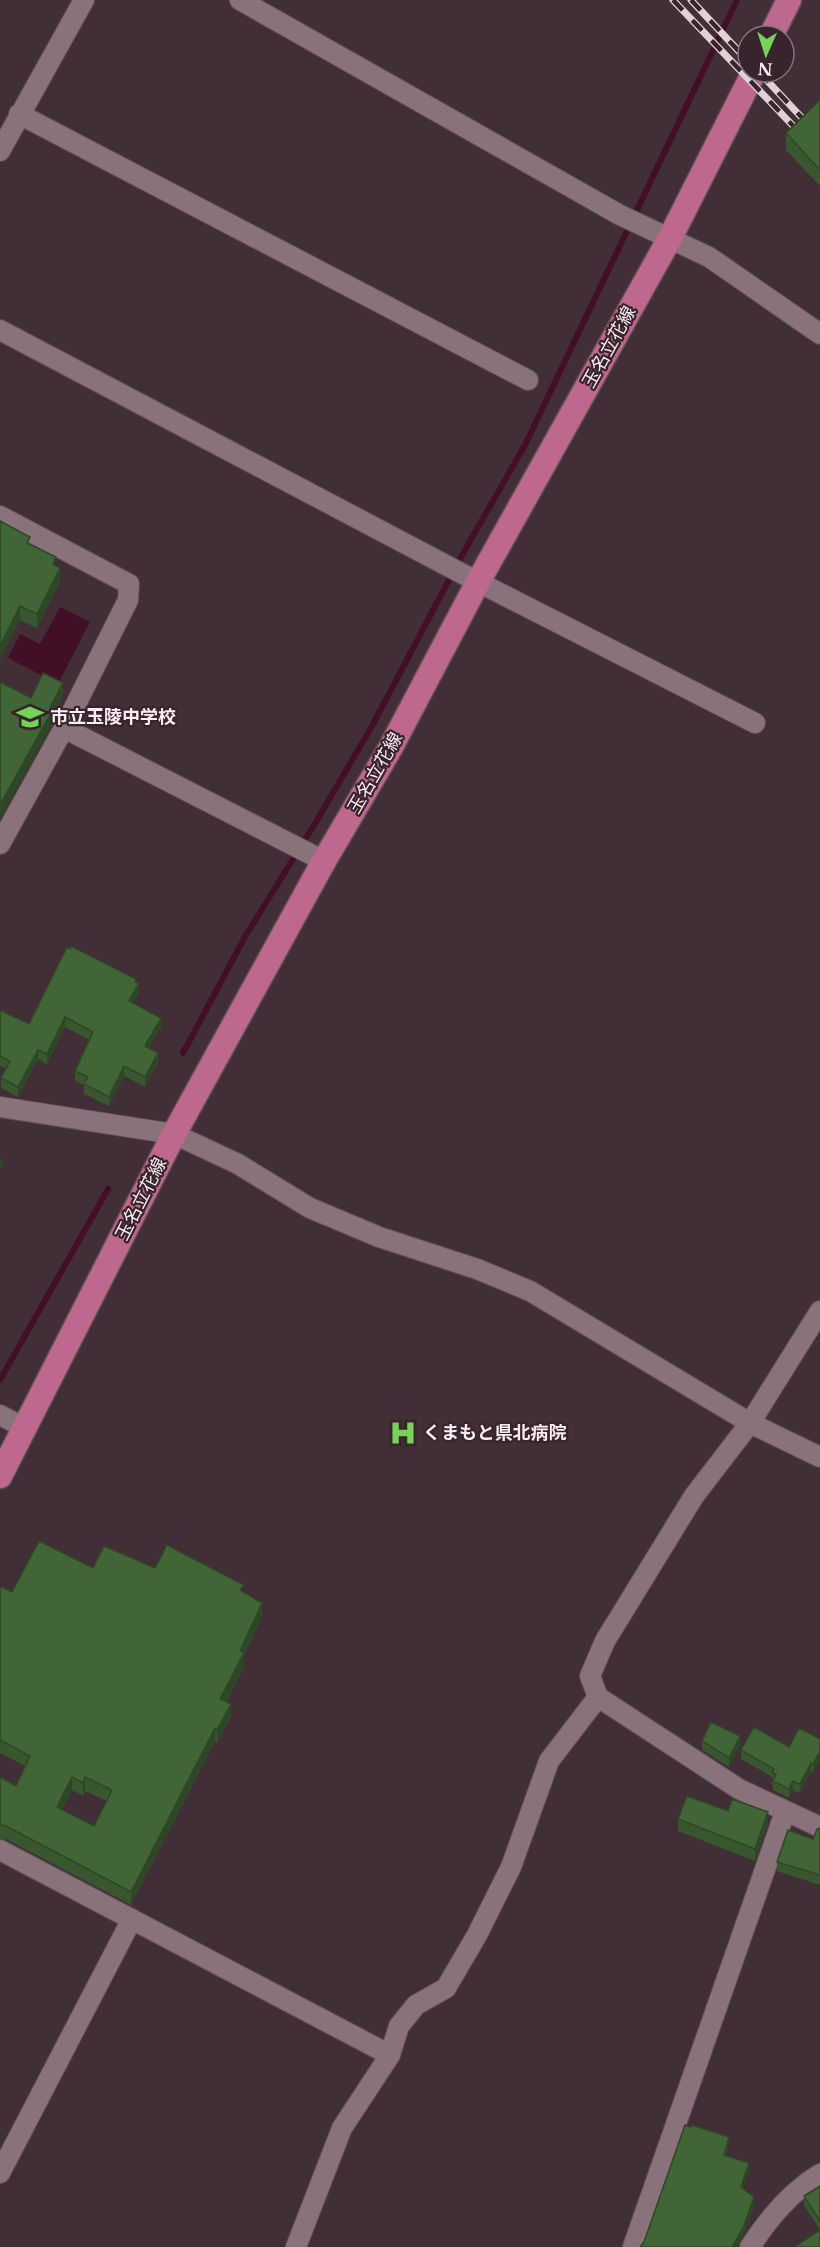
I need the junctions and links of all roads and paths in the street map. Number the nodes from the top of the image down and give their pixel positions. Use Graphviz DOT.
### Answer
graph roads {
  1 [pos="84,0"];
  2 [pos="240,0"];
  3 [pos="789,0"];
  4 [pos="777,24"];
  5 [pos="748,84"];
  6 [pos="19,114"];
  7 [pos="0,151"];
  8 [pos="670,238"];
  9 [pos="0,330"];
  10 [pos="820,334"];
  11 [pos="528,380"];
  12 [pos="0,516"];
  13 [pos="478,582"];
  14 [pos="755,723"];
  15 [pos="63,728"];
  16 [pos="0,844"];
  17 [pos="315,856"];
  18 [pos="0,1107"];
  19 [pos="174,1134"];
  20 [pos="820,1311"];
  21 [pos="0,1415"];
  22 [pos="750,1423"];
  23 [pos="25,1428"];
  24 [pos="820,1457"];
  25 [pos="0,1476"];
  26 [pos="598,1697"];
  27 [pos="785,1812"];
  28 [pos="820,1827"];
  29 [pos="0,1850"];
  30 [pos="132,1919"];
  31 [pos="390,2055"];
  32 [pos="0,2173"];
  33 [pos="820,2174"];
  34 [pos="296,2247"];
  35 [pos="633,2247"];
  36 [pos="750,2247"];
  1 -- 6 [label="street"];
  2 -- 8 [label="street"];
  3 -- 4 [label="main road"];
  5 -- 8 [label="main road, 玉名立花線"];
  6 -- 7 [label="street"];
  6 -- 11 [label="street"];
  8 -- 10 [label="street"];
  8 -- 13 [label="main road, 玉名立花線"];
  9 -- 13 [label="street"];
  12 -- 15 [label="street"];
  13 -- 14 [label="street"];
  13 -- 17 [label="main road, 玉名立花線"];
  15 -- 16 [label="street"];
  15 -- 17 [label="street"];
  17 -- 19 [label="main road, 玉名立花線"];
  18 -- 19 [label="street"];
  19 -- 22 [label="street"];
  19 -- 23 [label="main road, 玉名立花線"];
  20 -- 22 [label="street"];
  21 -- 23 [label="street"];
  22 -- 24 [label="street"];
  22 -- 26 [label="street"];
  23 -- 25 [label="main road, 玉名立花線"];
  26 -- 27 [label="street"];
  26 -- 31 [label="street"];
  27 -- 28 [label="street"];
  27 -- 35 [label="street"];
  29 -- 30 [label="street"];
  30 -- 31 [label="street"];
  30 -- 32 [label="street"];
  31 -- 34 [label="street"];
  33 -- 36 [label="street"];
}
